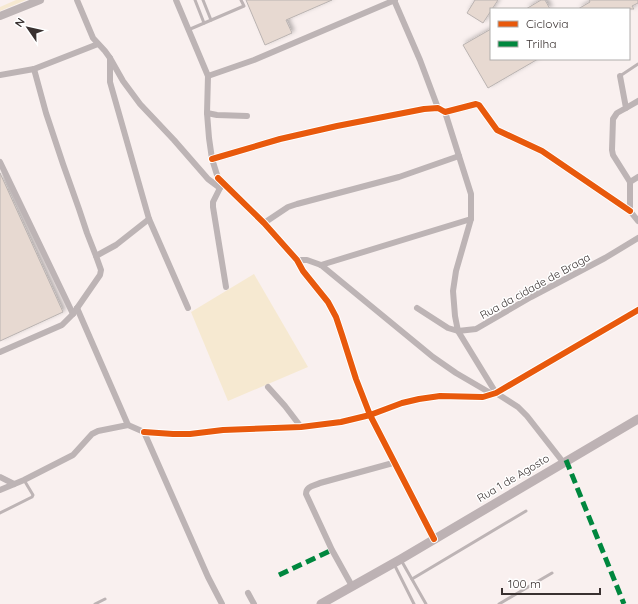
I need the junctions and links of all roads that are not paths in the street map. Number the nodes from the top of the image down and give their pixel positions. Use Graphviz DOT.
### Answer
graph roads {
  1 [pos="40,0"];
  2 [pos="77,0"];
  3 [pos="176,0"];
  4 [pos="195,0"];
  5 [pos="203,0"];
  6 [pos="241,0"];
  7 [pos="395,0"];
  8 [pos="0,16"];
  9 [pos="211,20"];
  10 [pos="204,23"];
  11 [pos="188,30"];
  12 [pos="98,44"];
  13 [pos="110,58"];
  14 [pos="638,64"];
  15 [pos="34,69"];
  16 [pos="0,75"];
  17 [pos="208,76"];
  18 [pos="620,76"];
  19 [pos="638,101"];
  20 [pos="438,108"];
  21 [pos="626,108"];
  22 [pos="445,112"];
  23 [pos="207,113"];
  24 [pos="246,116"];
  25 [pos="459,156"];
  26 [pos="212,160"];
  27 [pos="0,162"];
  28 [pos="638,177"];
  29 [pos="218,178"];
  30 [pos="630,182"];
  31 [pos="220,188"];
  32 [pos="630,211"];
  33 [pos="149,219"];
  34 [pos="471,219"];
  35 [pos="638,221"];
  36 [pos="264,223"];
  37 [pos="638,240"];
  38 [pos="96,256"];
  39 [pos="297,260"];
  40 [pos="321,265"];
  41 [pos="226,287"];
  42 [pos="188,308"];
  43 [pos="417,308"];
  44 [pos="638,310"];
  45 [pos="75,311"];
  46 [pos="458,331"];
  47 [pos="0,352"];
  48 [pos="268,387"];
  49 [pos="494,394"];
  50 [pos="370,415"];
  51 [pos="638,419"];
  52 [pos="128,425"];
  53 [pos="300,427"];
  54 [pos="144,432"];
  55 [pos="563,462"];
  56 [pos="393,463"];
  57 [pos="0,477"];
  58 [pos="24,480"];
  59 [pos="14,484"];
  60 [pos="0,490"];
  61 [pos="526,511"];
  62 [pos="0,513"];
  63 [pos="434,539"];
  64 [pos="397,561"];
  65 [pos="552,573"];
  66 [pos="412,579"];
  67 [pos="352,586"];
  68 [pos="248,593"];
  69 [pos="105,599"];
  70 [pos="95,604"];
  71 [pos="222,604"];
  72 [pos="254,604"];
  73 [pos="321,604"];
  74 [pos="414,604"];
  75 [pos="426,604"];
  76 [pos="499,604"];
  1 -- 8 [label="street"];
  2 -- 12 [label="street"];
  3 -- 11 [label="street"];
  4 -- 10 [label="lane"];
  5 -- 9 [label="lane"];
  6 -- 9 [label="lane"];
  7 -- 17 [label="street"];
  7 -- 20 [label="street"];
  9 -- 10 [label="lane"];
  10 -- 11 [label="lane"];
  11 -- 17 [label="street"];
  12 -- 13 [label="street"];
  12 -- 15 [label="street"];
  13 -- 31 [label="street"];
  13 -- 33 [label="street"];
  14 -- 18 [label="lane"];
  15 -- 16 [label="street"];
  15 -- 38 [label="street"];
  17 -- 23 [label="street"];
  18 -- 21 [label="street"];
  19 -- 21 [label="street"];
  20 -- 22 [label="street"];
  20 -- 26 [label="street"];
  21 -- 30 [label="street"];
  22 -- 25 [label="street"];
  22 -- 32 [label="street"];
  23 -- 24 [label="street"];
  23 -- 26 [label="street"];
  25 -- 34 [label="street"];
  25 -- 36 [label="street"];
  26 -- 29 [label="street"];
  27 -- 45 [label="street"];
  28 -- 30 [label="street"];
  29 -- 31 [label="street"];
  29 -- 36 [label="street"];
  30 -- 32 [label="street"];
  31 -- 41 [label="street"];
  32 -- 35 [label="street"];
  33 -- 38 [label="street"];
  33 -- 42 [label="street"];
  34 -- 40 [label="street"];
  34 -- 46 [label="street"];
  36 -- 39 [label="street"];
  37 -- 46 [label="street, Rua da cidade de Braga"];
  38 -- 45 [label="street"];
  39 -- 40 [label="street"];
  39 -- 50 [label="street"];
  40 -- 49 [label="street"];
  43 -- 46 [label="street, Rua da cidade de Braga"];
  44 -- 49 [label="street"];
  45 -- 47 [label="street"];
  45 -- 52 [label="street"];
  46 -- 49 [label="street"];
  48 -- 53 [label="street"];
  49 -- 50 [label="street"];
  49 -- 55 [label="street"];
  50 -- 53 [label="street"];
  50 -- 56 [label="street"];
  51 -- 55 [label="main road, Rua 1 de Agosto"];
  52 -- 54 [label="street"];
  52 -- 58 [label="street"];
  53 -- 54 [label="street"];
  54 -- 71 [label="street"];
  55 -- 63 [label="main road, Rua 1 de Agosto"];
  56 -- 63 [label="street"];
  56 -- 67 [label="street"];
  57 -- 59 [label="street"];
  58 -- 59 [label="street"];
  58 -- 62 [label="lane"];
  59 -- 60 [label="street"];
  61 -- 66 [label="lane"];
  63 -- 64 [label="main road, Rua 1 de Agosto"];
  64 -- 66 [label="lane"];
  64 -- 67 [label="main road, Rua 1 de Agosto"];
  64 -- 74 [label="lane"];
  65 -- 76 [label="lane"];
  66 -- 75 [label="lane"];
  67 -- 73 [label="main road, Rua 1 de Agosto"];
  68 -- 72 [label="street"];
  69 -- 70 [label="lane"];
}
